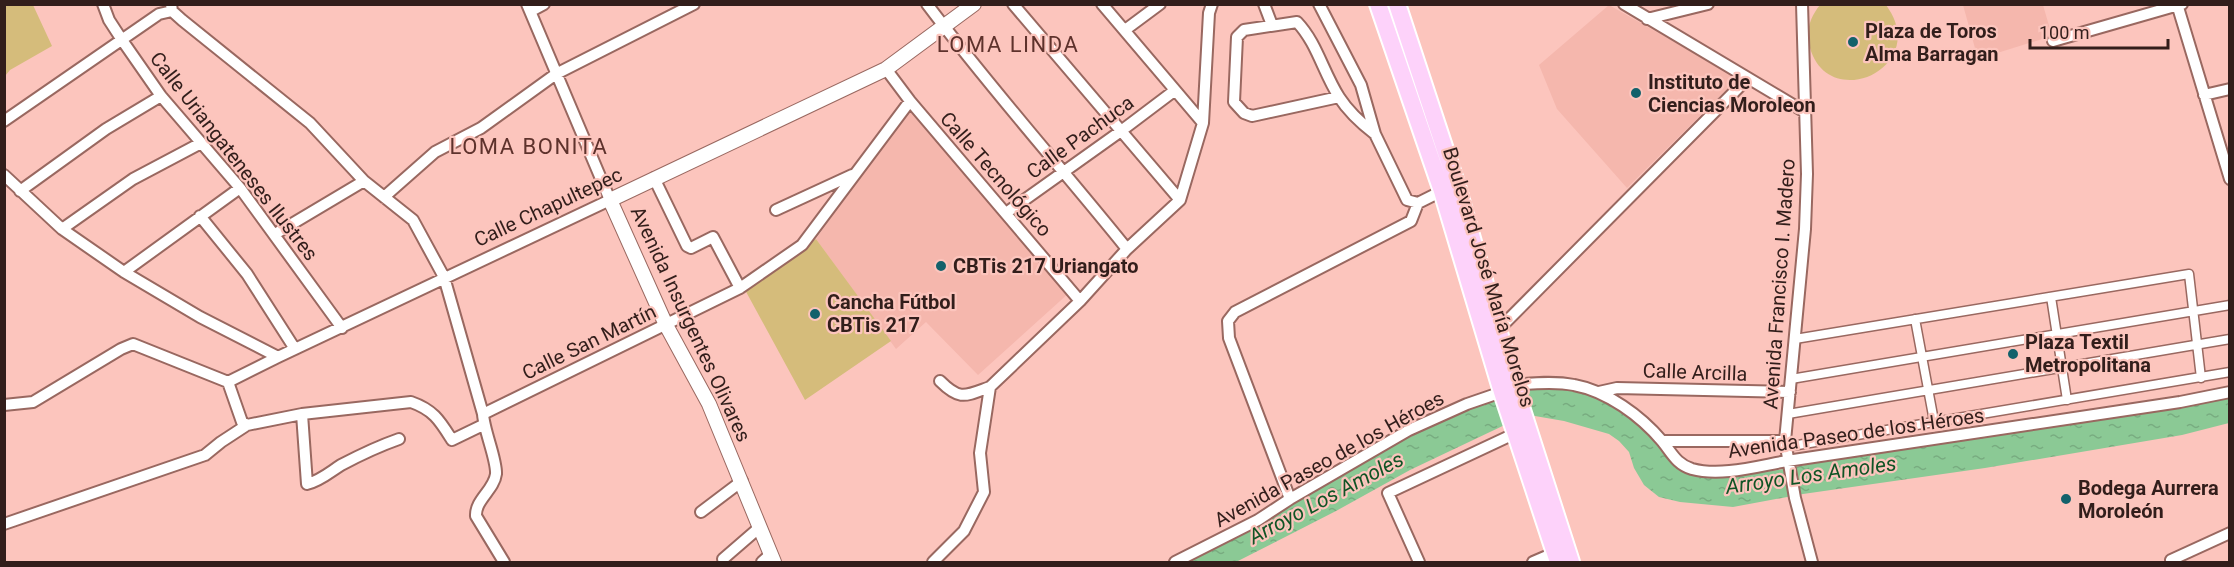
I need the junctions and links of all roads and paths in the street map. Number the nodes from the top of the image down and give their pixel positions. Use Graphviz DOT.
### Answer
graph roads {
  1 [pos="103,4"];
  2 [pos="544,4"];
  3 [pos="694,4"];
  4 [pos="927,4"];
  5 [pos="974,4"];
  6 [pos="1013,4"];
  7 [pos="1102,4"];
  8 [pos="1160,4"];
  9 [pos="1264,4"];
  10 [pos="1319,4"];
  11 [pos="1378,4"];
  12 [pos="1397,4"];
  13 [pos="1624,4"];
  14 [pos="1708,4"];
  15 [pos="1802,4"];
  16 [pos="2179,5"];
  17 [pos="1207,7"];
  18 [pos="171,8"];
  19 [pos="529,8"];
  20 [pos="1647,19"];
  21 [pos="1272,25"];
  22 [pos="943,26"];
  23 [pos="1125,30"];
  24 [pos="122,40"];
  25 [pos="2053,41"];
  26 [pos="886,69"];
  27 [pos="556,74"];
  28 [pos="1748,78"];
  29 [pos="2229,89"];
  30 [pos="1174,90"];
  31 [pos="2204,95"];
  32 [pos="161,96"];
  33 [pos="1339,97"];
  34 [pos="910,101"];
  35 [pos="1805,112"];
  36 [pos="4,121"];
  37 [pos="1203,123"];
  38 [pos="1122,131"];
  39 [pos="1375,134"];
  40 [pos="201,143"];
  41 [pos="1065,171"];
  42 [pos="855,174"];
  43 [pos="4,175"];
  44 [pos="654,178"];
  45 [pos="2229,179"];
  46 [pos="364,180"];
  47 [pos="240,188"];
  48 [pos="20,191"];
  49 [pos="1442,191"];
  50 [pos="384,197"];
  51 [pos="610,200"];
  52 [pos="1180,200"];
  53 [pos="1418,203"];
  54 [pos="776,210"];
  55 [pos="1006,213"];
  56 [pos="200,216"];
  57 [pos="63,229"];
  58 [pos="275,234"];
  59 [pos="1127,249"];
  60 [pos="124,272"];
  61 [pos="444,277"];
  62 [pos="740,288"];
  63 [pos="2051,297"];
  64 [pos="1080,301"];
  65 [pos="2229,305"];
  66 [pos="2194,311"];
  67 [pos="1915,319"];
  68 [pos="666,325"];
  69 [pos="342,328"];
  70 [pos="1492,332"];
  71 [pos="2058,334"];
  72 [pos="1795,339"];
  73 [pos="2229,339"];
  74 [pos="2198,344"];
  75 [pos="295,349"];
  76 [pos="1921,356"];
  77 [pos="278,357"];
  78 [pos="2063,366"];
  79 [pos="2229,372"];
  80 [pos="2202,378"];
  81 [pos="1791,379"];
  82 [pos="940,381"];
  83 [pos="228,382"];
  84 [pos="990,387"];
  85 [pos="1928,390"];
  86 [pos="1509,391"];
  87 [pos="1599,392"];
  88 [pos="1790,392"];
  89 [pos="2229,392"];
  90 [pos="2067,400"];
  91 [pos="4,405"];
  92 [pos="302,414"];
  93 [pos="1788,414"];
  94 [pos="483,419"];
  95 [pos="1934,421"];
  96 [pos="247,425"];
  97 [pos="1518,427"];
  98 [pos="399,439"];
  99 [pos="1662,441"];
  100 [pos="1786,444"];
  101 [pos="1788,463"];
  102 [pos="742,481"];
  103 [pos="1290,499"];
  104 [pos="702,512"];
  105 [pos="4,524"];
  106 [pos="760,527"];
  107 [pos="2229,533"];
  108 [pos="1563,556"];
  109 [pos="723,559"];
  110 [pos="769,560"];
  111 [pos="2172,561"];
  112 [pos="504,562"];
  113 [pos="933,562"];
  114 [pos="1175,562"];
  115 [pos="1419,562"];
  116 [pos="1533,562"];
  117 [pos="1812,562"];
  1 -- 24 [label="street, Calle Uriangateneses Ilustres"];
  2 -- 19 [label="street"];
  3 -- 27 [label="street"];
  4 -- 22 [label="street"];
  5 -- 22 [label="street, Calle Chapultepec"];
  6 -- 38 [label="street"];
  7 -- 23 [label="street"];
  8 -- 23 [label="street"];
  9 -- 21 [label="street"];
  10 -- 39 [label="street"];
  11 -- 49 [label="main road, Boulevard José María Morelos"];
  12 -- 70 [label="main road, Boulevard José María Morelos"];
  13 -- 20 [label="street"];
  14 -- 20 [label="street"];
  15 -- 35 [label="street, Avenida Francisco I. Madero"];
  16 -- 25 [label="street"];
  16 -- 31 [label="street"];
  17 -- 37 [label="street"];
  18 -- 24 [label="street"];
  18 -- 46 [label="street"];
  19 -- 27 [label="street, Avenida Insurgentes Olivares"];
  20 -- 28 [label="street"];
  21 -- 33 [label="street"];
  21 -- 33 [label="street"];
  22 -- 26 [label="street, Calle Chapultepec"];
  22 -- 41 [label="street"];
  23 -- 30 [label="street"];
  24 -- 32 [label="street, Calle Uriangateneses Ilustres"];
  24 -- 36 [label="street"];
  26 -- 34 [label="street, Calle Tecnológico"];
  26 -- 44 [label="street, Calle Chapultepec"];
  27 -- 50 [label="street"];
  27 -- 51 [label="street, Avenida Insurgentes Olivares"];
  28 -- 35 [label="street"];
  28 -- 70 [label="street"];
  29 -- 31 [label="street"];
  30 -- 37 [label="street"];
  30 -- 38 [label="street, Calle Pachuca"];
  31 -- 45 [label="street"];
  32 -- 40 [label="street, Calle Uriangateneses Ilustres"];
  32 -- 48 [label="street"];
  33 -- 39 [label="street"];
  34 -- 42 [label="street, Calle San Martín"];
  34 -- 55 [label="street, Calle Tecnológico"];
  35 -- 72 [label="street, Avenida Francisco I. Madero"];
  37 -- 52 [label="street"];
  38 -- 41 [label="street, Calle Pachuca"];
  38 -- 52 [label="street"];
  39 -- 53 [label="street"];
  40 -- 47 [label="street, Calle Uriangateneses Ilustres"];
  40 -- 57 [label="street"];
  41 -- 55 [label="street, Calle Pachuca"];
  41 -- 59 [label="street"];
  42 -- 54 [label="street"];
  42 -- 62 [label="street, Calle San Martín"];
  43 -- 48 [label="street"];
  44 -- 51 [label="street, Calle Chapultepec"];
  44 -- 62 [label="street"];
  46 -- 50 [label="street"];
  46 -- 58 [label="street"];
  47 -- 56 [label="street"];
  47 -- 58 [label="street, Calle Uriangateneses Ilustres"];
  48 -- 57 [label="street"];
  49 -- 53 [label="street"];
  49 -- 70 [label="main road, Boulevard José María Morelos"];
  50 -- 61 [label="street"];
  51 -- 61 [label="street, Calle Chapultepec"];
  51 -- 68 [label="street, Avenida Insurgentes Olivares"];
  52 -- 59 [label="street"];
  53 -- 103 [label="street"];
  55 -- 64 [label="street, Calle Tecnológico"];
  56 -- 60 [label="street"];
  56 -- 75 [label="street"];
  57 -- 60 [label="street"];
  58 -- 69 [label="street, Calle Uriangateneses Ilustres"];
  59 -- 64 [label="street"];
  60 -- 77 [label="street"];
  61 -- 69 [label="street, Calle Chapultepec"];
  61 -- 94 [label="street"];
  62 -- 68 [label="street, Calle San Martín"];
  63 -- 66 [label="street"];
  63 -- 67 [label="street"];
  63 -- 71 [label="street"];
  64 -- 84 [label="street"];
  65 -- 66 [label="street"];
  66 -- 71 [label="street"];
  66 -- 74 [label="street"];
  67 -- 72 [label="street"];
  67 -- 76 [label="street"];
  68 -- 94 [label="street, Calle San Martín"];
  68 -- 102 [label="street, Avenida Insurgentes Olivares"];
  69 -- 75 [label="street, Calle Chapultepec"];
  70 -- 86 [label="main road, Boulevard José María Morelos"];
  71 -- 76 [label="street"];
  71 -- 78 [label="street"];
  72 -- 81 [label="street, Avenida Francisco I. Madero"];
  73 -- 74 [label="street"];
  74 -- 78 [label="street"];
  74 -- 80 [label="street"];
  75 -- 77 [label="street, Calle Chapultepec"];
  76 -- 81 [label="street"];
  76 -- 85 [label="street"];
  77 -- 83 [label="street, Calle Chapultepec"];
  78 -- 85 [label="street"];
  78 -- 90 [label="street"];
  79 -- 80 [label="street"];
  80 -- 90 [label="street"];
  81 -- 88 [label="street, Avenida Francisco I. Madero"];
  82 -- 84 [label="street"];
  83 -- 91 [label="street"];
  83 -- 96 [label="street"];
  84 -- 113 [label="street"];
  85 -- 93 [label="street"];
  85 -- 95 [label="street"];
  86 -- 87 [label="street, Avenida Paseo de los Héroes"];
  86 -- 97 [label="main road, Boulevard José María Morelos"];
  86 -- 103 [label="street, Avenida Paseo de los Héroes"];
  87 -- 88 [label="street, Calle Arcilla"];
  87 -- 99 [label="street, Avenida Paseo de los Héroes"];
  88 -- 93 [label="street, Avenida Francisco I. Madero"];
  89 -- 101 [label="street, Avenida Paseo de los Héroes"];
  90 -- 95 [label="street"];
  92 -- 94 [label="street, Calle San Martín"];
  92 -- 96 [label="street"];
  92 -- 98 [label="street"];
  93 -- 100 [label="street, Avenida Francisco I. Madero"];
  94 -- 112 [label="street"];
  95 -- 100 [label="street"];
  96 -- 105 [label="street"];
  97 -- 108 [label="main road, Boulevard José María Morelos"];
  97 -- 115 [label="street"];
  99 -- 100 [label="street"];
  99 -- 101 [label="street, Avenida Paseo de los Héroes"];
  100 -- 101 [label="street, Avenida Francisco I. Madero"];
  101 -- 117 [label="street, Avenida Francisco I. Madero"];
  102 -- 104 [label="street"];
  102 -- 106 [label="street, Avenida Insurgentes Olivares"];
  103 -- 114 [label="street, Avenida Paseo de los Héroes"];
  106 -- 109 [label="street"];
  106 -- 110 [label="street, Avenida Insurgentes Olivares"];
  107 -- 111 [label="street"];
  108 -- 116 [label="street"];
}
